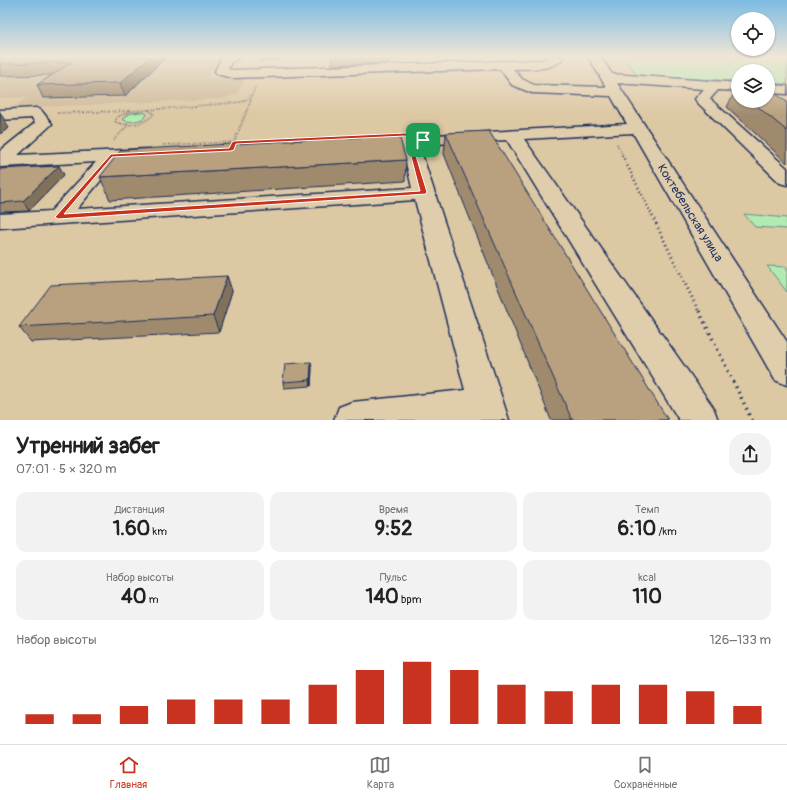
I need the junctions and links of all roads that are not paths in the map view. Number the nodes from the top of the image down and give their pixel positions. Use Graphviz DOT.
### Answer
graph roads {
  1 [pos="512,76"];
  2 [pos="606,76"];
  3 [pos="612,85"];
  4 [pos="714,86"];
  5 [pos="731,87"];
  6 [pos="775,89"];
  7 [pos="787,90"];
  8 [pos="0,115"];
  9 [pos="638,128"];
  10 [pos="513,136"];
  11 [pos="357,140"];
  12 [pos="410,141"];
  13 [pos="163,149"];
  14 [pos="111,156"];
  15 [pos="0,161"];
  16 [pos="787,179"];
  17 [pos="424,192"];
  18 [pos="58,217"];
  19 [pos="0,221"];
  20 [pos="787,370"];
  21 [pos="488,412"];
  22 [pos="352,420"];
  23 [pos="700,420"];
  1 -- 3 [label="street"];
  2 -- 3 [label="street, Коктебельская улица"];
  3 -- 4 [label="street"];
  3 -- 9 [label="street, Коктебельская улица"];
  4 -- 5 [label="street"];
  4 -- 16 [label="street"];
  6 -- 7 [label="street"];
  8 -- 15 [label="street"];
  9 -- 10 [label="street"];
  9 -- 20 [label="street, Коктебельская улица"];
  10 -- 12 [label="street"];
  10 -- 23 [label="street"];
  11 -- 12 [label="street"];
  12 -- 17 [label="street"];
  13 -- 14 [label="street"];
  14 -- 15 [label="street"];
  14 -- 18 [label="street"];
  17 -- 18 [label="street"];
  17 -- 21 [label="street"];
  18 -- 19 [label="street"];
  21 -- 22 [label="street"];
}
